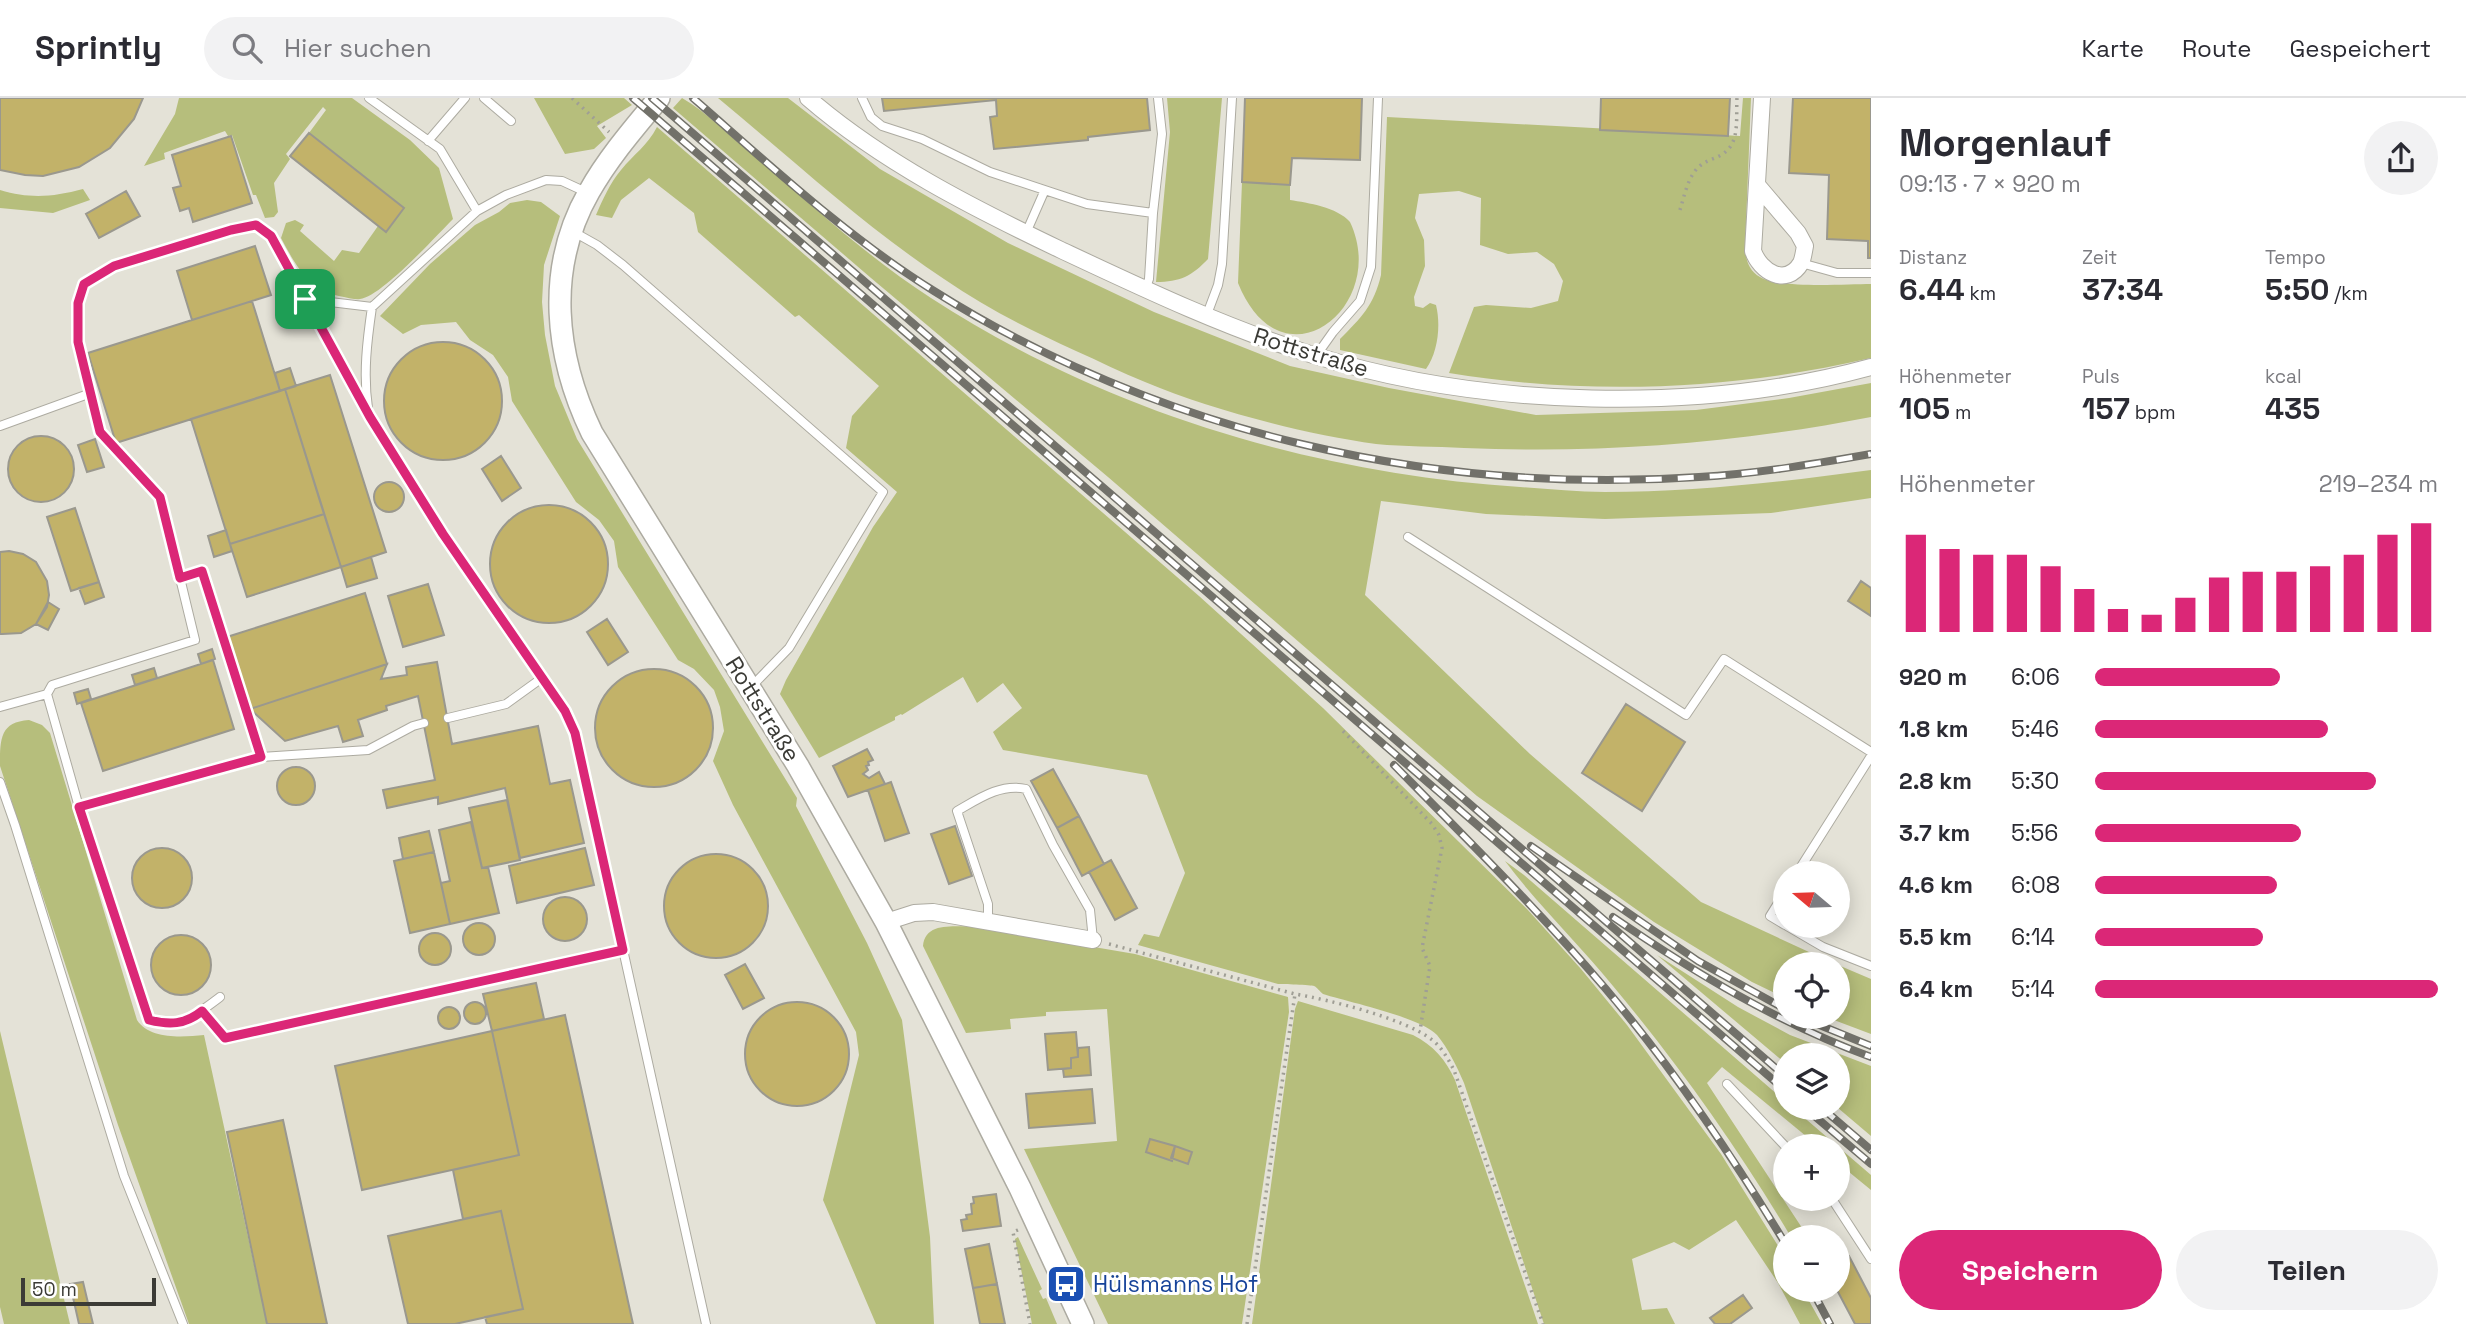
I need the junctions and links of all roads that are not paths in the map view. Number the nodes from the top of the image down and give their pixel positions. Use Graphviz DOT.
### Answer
graph roads {
  1 [pos="369,98"];
  2 [pos="484,98"];
  3 [pos="659,98"];
  4 [pos="808,98"];
  5 [pos="862,98"];
  6 [pos="1158,98"];
  7 [pos="1232,98"];
  8 [pos="1378,98"];
  9 [pos="1762,98"];
  10 [pos="460,100"];
  11 [pos="511,121"];
  12 [pos="428,141"];
  13 [pos="1758,186"];
  14 [pos="1044,192"];
  15 [pos="588,193"];
  16 [pos="477,211"];
  17 [pos="1153,213"];
  18 [pos="572,231"];
  19 [pos="1026,233"];
  20 [pos="1801,263"];
  21 [pos="1871,273"];
  22 [pos="1145,290"];
  23 [pos="305,299"];
  24 [pos="372,307"];
  25 [pos="1206,317"];
  26 [pos="1316,356"];
  27 [pos="1871,367"];
  28 [pos="91,393"];
  29 [pos="370,417"];
  30 [pos="0,426"];
  31 [pos="1408,537"];
  32 [pos="180,578"];
  33 [pos="542,678"];
  34 [pos="750,688"];
  35 [pos="47,694"];
  36 [pos="0,707"];
  37 [pos="447,718"];
  38 [pos="424,723"];
  39 [pos="1871,754"];
  40 [pos="261,757"];
  41 [pos="0,782"];
  42 [pos="79,807"];
  43 [pos="1804,861"];
  44 [pos="988,921"];
  45 [pos="886,922"];
  46 [pos="1808,938"];
  47 [pos="1093,940"];
  48 [pos="623,950"];
  49 [pos="1871,966"];
  50 [pos="220,997"];
  51 [pos="202,1011"];
  52 [pos="1727,1084"];
  53 [pos="1775,1134"];
  54 [pos="1840,1211"];
  55 [pos="1871,1259"];
  56 [pos="183,1324"];
  57 [pos="706,1324"];
  58 [pos="1083,1324"];
  1 -- 12 [label="lane"];
  2 -- 11 [label="lane"];
  3 -- 15 [label="street, Rottstraße"];
  4 -- 19 [label="street, Rottstraße"];
  5 -- 14 [label="lane"];
  6 -- 17 [label="lane"];
  7 -- 25 [label="lane"];
  8 -- 26 [label="lane"];
  9 -- 13 [label="street"];
  10 -- 12 [label="lane"];
  12 -- 16 [label="lane"];
  13 -- 20 [label="street"];
  13 -- 20 [label="street"];
  14 -- 17 [label="lane"];
  14 -- 19 [label="lane"];
  15 -- 16 [label="lane"];
  15 -- 18 [label="street, Rottstraße"];
  16 -- 24 [label="lane"];
  17 -- 22 [label="lane"];
  18 -- 34 [label="street, Rottstraße"];
  18 -- 34 [label="lane"];
  19 -- 22 [label="street, Rottstraße"];
  20 -- 21 [label="lane"];
  22 -- 25 [label="street, Rottstraße"];
  23 -- 24 [label="lane"];
  23 -- 28 [label="lane"];
  23 -- 29 [label="lane"];
  24 -- 29 [label="lane"];
  25 -- 26 [label="street, Rottstraße"];
  26 -- 27 [label="street, Rottstraße"];
  28 -- 30 [label="lane"];
  28 -- 32 [label="lane"];
  29 -- 33 [label="lane"];
  31 -- 39 [label="lane"];
  32 -- 35 [label="lane"];
  32 -- 40 [label="lane"];
  33 -- 37 [label="lane"];
  33 -- 48 [label="lane"];
  34 -- 45 [label="street, Rottstraße"];
  35 -- 36 [label="lane"];
  35 -- 42 [label="lane"];
  38 -- 40 [label="lane"];
  39 -- 43 [label="lane"];
  40 -- 42 [label="lane"];
  41 -- 56 [label="lane"];
  42 -- 51 [label="lane"];
  44 -- 45 [label="street"];
  44 -- 47 [label="street"];
  44 -- 47 [label="lane"];
  45 -- 58 [label="street, Rottstraße"];
  46 -- 49 [label="lane"];
  48 -- 51 [label="lane"];
  48 -- 57 [label="lane"];
  50 -- 51 [label="lane"];
  52 -- 53 [label="lane"];
  54 -- 55 [label="lane"];
}
